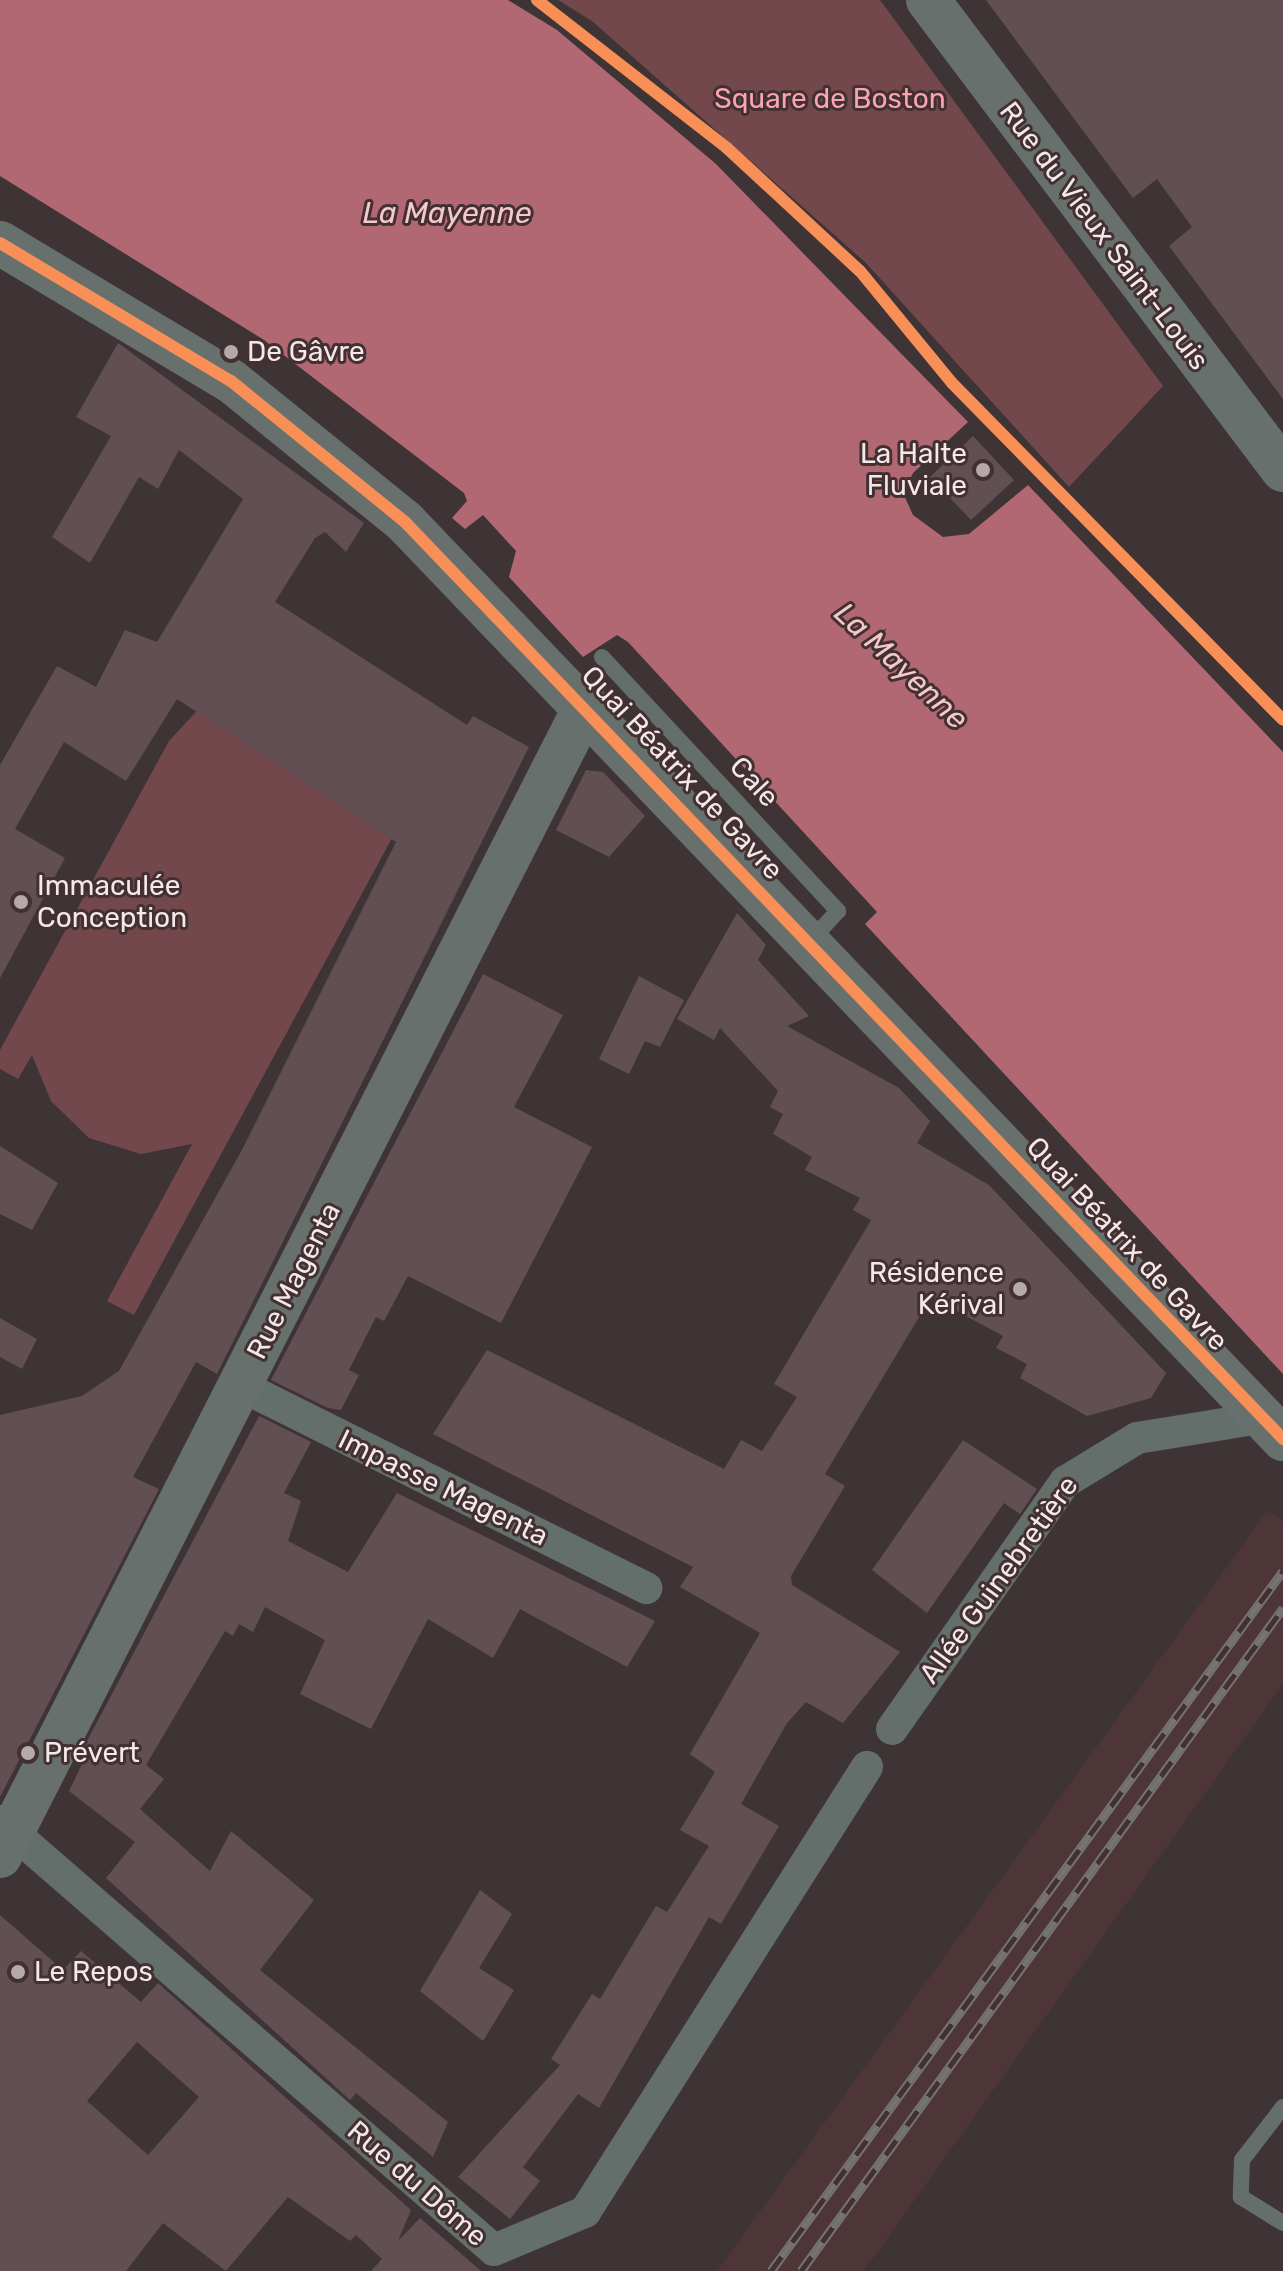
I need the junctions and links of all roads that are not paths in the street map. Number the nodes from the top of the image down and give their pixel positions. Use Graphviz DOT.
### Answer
graph roads {
  1 [pos="928,0"];
  2 [pos="0,243"];
  3 [pos="1283,470"];
  4 [pos="602,657"];
  5 [pos="586,705"];
  6 [pos="809,942"];
  7 [pos="241,1386"];
  8 [pos="1271,1429"];
  9 [pos="646,1588"];
  10 [pos="892,1729"];
  11 [pos="867,1767"];
  12 [pos="5,1836"];
  13 [pos="1283,2107"];
  14 [pos="1283,2223"];
  1 -- 3 [label="street, Rue du Vieux Saint-Louis"];
  2 -- 5 [label="street, Quai Béatrix de Gavre"];
  4 -- 6 [label="lane, Cale"];
  5 -- 6 [label="street, Quai Béatrix de Gavre"];
  5 -- 7 [label="street, Rue Magenta"];
  6 -- 8 [label="street, Quai Béatrix de Gavre"];
  7 -- 9 [label="street, Impasse Magenta"];
  7 -- 12 [label="street, Rue Magenta"];
  8 -- 10 [label="street, Allée Guinebretière"];
  11 -- 12 [label="street, Rue du Dôme"];
  13 -- 14 [label="lane"];
}
